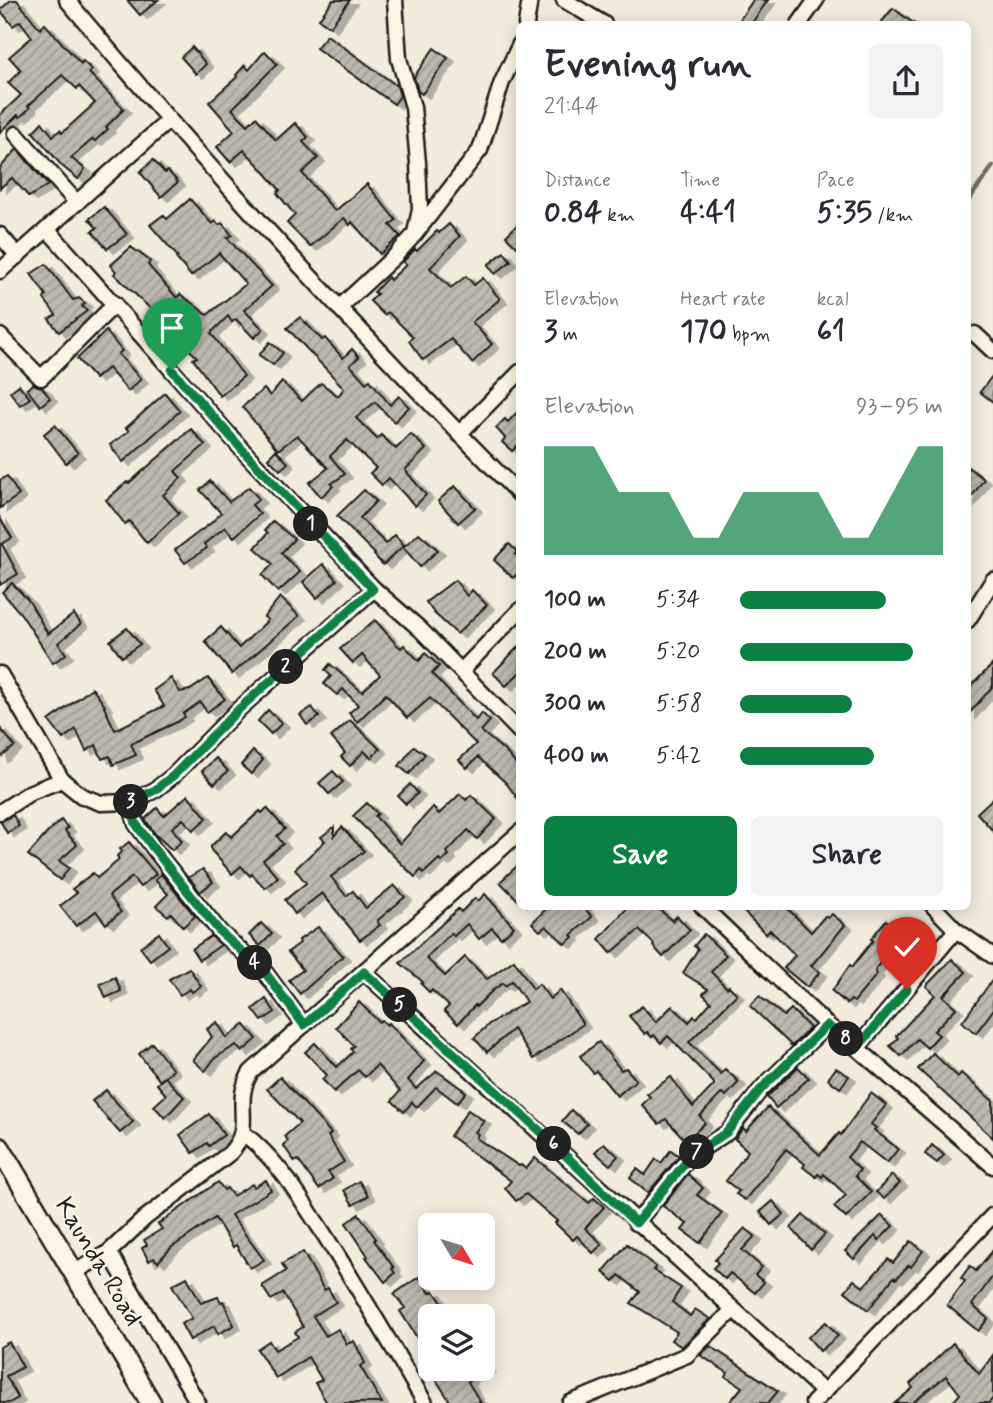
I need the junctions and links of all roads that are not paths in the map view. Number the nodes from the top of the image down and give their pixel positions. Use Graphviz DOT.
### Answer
graph roads {
  1 [pos="67,0"];
  2 [pos="395,0"];
  3 [pos="530,0"];
  4 [pos="564,0"];
  5 [pos="816,0"];
  6 [pos="526,21"];
  7 [pos="599,21"];
  8 [pos="801,21"];
  9 [pos="516,52"];
  10 [pos="168,121"];
  11 [pos="16,134"];
  12 [pos="77,203"];
  13 [pos="48,230"];
  14 [pos="415,234"];
  15 [pos="0,235"];
  16 [pos="18,256"];
  17 [pos="0,271"];
  18 [pos="115,304"];
  19 [pos="339,308"];
  20 [pos="975,334"];
  21 [pos="0,336"];
  22 [pos="993,351"];
  23 [pos="516,376"];
  24 [pos="459,434"];
  25 [pos="516,491"];
  26 [pos="993,580"];
  27 [pos="373,589"];
  28 [pos="516,614"];
  29 [pos="971,615"];
  30 [pos="461,671"];
  31 [pos="0,674"];
  32 [pos="516,728"];
  33 [pos="61,780"];
  34 [pos="130,802"];
  35 [pos="0,811"];
  36 [pos="516,836"];
  37 [pos="706,910"];
  38 [pos="937,910"];
  39 [pos="956,930"];
  40 [pos="993,957"];
  41 [pos="364,972"];
  42 [pos="304,1025"];
  43 [pos="827,1025"];
  44 [pos="857,1048"];
  45 [pos="243,1133"];
  46 [pos="0,1148"];
  47 [pos="993,1166"];
  48 [pos="993,1215"];
  49 [pos="636,1223"];
  50 [pos="109,1252"];
  51 [pos="73,1273"];
  52 [pos="733,1310"];
  53 [pos="824,1392"];
  54 [pos="151,1403"];
  55 [pos="198,1403"];
  56 [pos="425,1403"];
  57 [pos="570,1403"];
  58 [pos="813,1403"];
  1 -- 10 [label="street"];
  2 -- 14 [label="street"];
  3 -- 6 [label="street"];
  4 -- 7 [label="street"];
  5 -- 8 [label="street"];
  9 -- 14 [label="street"];
  10 -- 12 [label="street"];
  10 -- 19 [label="street"];
  11 -- 12 [label="street"];
  12 -- 13 [label="street"];
  13 -- 16 [label="street"];
  13 -- 18 [label="street"];
  14 -- 19 [label="street"];
  15 -- 16 [label="street"];
  16 -- 17 [label="street"];
  18 -- 21 [label="street"];
  18 -- 27 [label="street"];
  19 -- 24 [label="street"];
  20 -- 22 [label="street"];
  23 -- 24 [label="street"];
  24 -- 25 [label="street"];
  26 -- 29 [label="street"];
  27 -- 30 [label="street"];
  27 -- 34 [label="street"];
  28 -- 30 [label="street"];
  30 -- 32 [label="street"];
  31 -- 33 [label="street"];
  33 -- 34 [label="street"];
  33 -- 35 [label="street"];
  34 -- 42 [label="street"];
  36 -- 41 [label="street"];
  37 -- 43 [label="street"];
  38 -- 39 [label="street"];
  39 -- 40 [label="street"];
  39 -- 44 [label="street"];
  41 -- 42 [label="street"];
  41 -- 49 [label="street"];
  42 -- 45 [label="street"];
  43 -- 44 [label="street"];
  43 -- 49 [label="street"];
  44 -- 47 [label="street"];
  45 -- 50 [label="street"];
  45 -- 56 [label="street"];
  46 -- 51 [label="main road, Kaunda Road"];
  48 -- 53 [label="street"];
  49 -- 52 [label="street"];
  50 -- 51 [label="street"];
  50 -- 55 [label="street"];
  51 -- 54 [label="main road, Kaunda Road"];
  52 -- 53 [label="street"];
  52 -- 57 [label="street"];
  53 -- 58 [label="street"];
}
